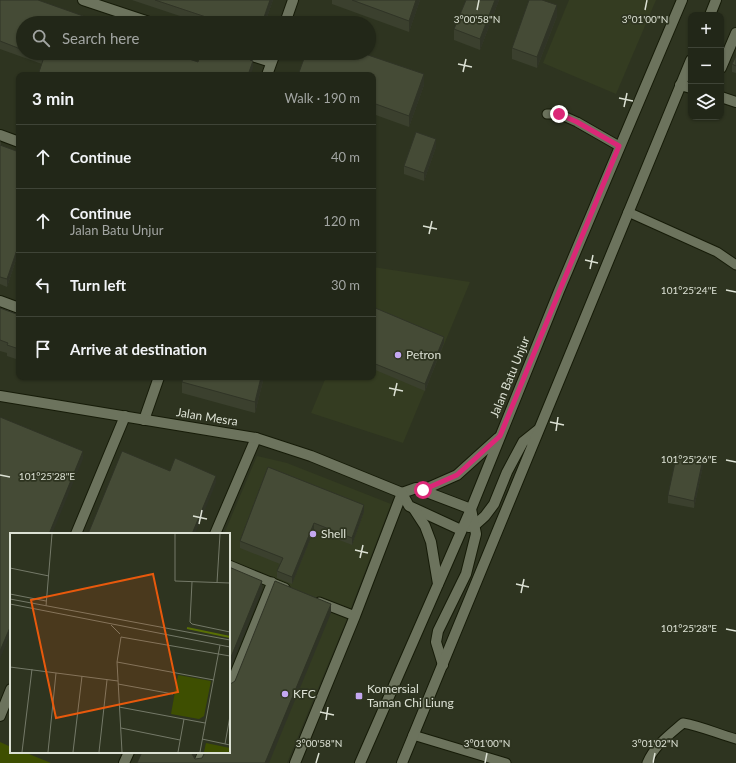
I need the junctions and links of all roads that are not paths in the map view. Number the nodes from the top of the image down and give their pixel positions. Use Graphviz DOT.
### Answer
graph roads {
  1 [pos="83,0"];
  2 [pos="293,0"];
  3 [pos="682,0"];
  4 [pos="716,0"];
  5 [pos="711,12"];
  6 [pos="131,16"];
  7 [pos="287,16"];
  8 [pos="736,33"];
  9 [pos="272,60"];
  10 [pos="724,61"];
  11 [pos="688,67"];
  12 [pos="268,72"];
  13 [pos="680,85"];
  14 [pos="688,87"];
  15 [pos="724,98"];
  16 [pos="736,102"];
  17 [pos="547,114"];
  18 [pos="0,135"];
  19 [pos="16,141"];
  20 [pos="619,146"];
  21 [pos="628,212"];
  22 [pos="736,265"];
  23 [pos="0,301"];
  24 [pos="16,307"];
  25 [pos="158,380"];
  26 [pos="0,396"];
  27 [pos="125,416"];
  28 [pos="144,420"];
  29 [pos="538,430"];
  30 [pos="500,436"];
  31 [pos="256,438"];
  32 [pos="423,490"];
  33 [pos="402,493"];
  34 [pos="414,509"];
  35 [pos="471,509"];
  36 [pos="475,525"];
  37 [pos="461,530"];
  38 [pos="76,533"];
  39 [pos="215,533"];
  40 [pos="230,565"];
  41 [pos="272,582"];
  42 [pos="438,584"];
  43 [pos="293,591"];
  44 [pos="314,599"];
  45 [pos="355,616"];
  46 [pos="443,665"];
  47 [pos="230,686"];
  48 [pos="10,691"];
  49 [pos="0,716"];
  50 [pos="413,735"];
  51 [pos="736,739"];
  52 [pos="129,753"];
  53 [pos="203,753"];
  54 [pos="125,763"];
  55 [pos="198,763"];
  56 [pos="295,763"];
  57 [pos="360,763"];
  58 [pos="402,763"];
  59 [pos="506,763"];
  60 [pos="647,763"];
  1 -- 6 [label="main road"];
  2 -- 7 [label="main road"];
  3 -- 20 [label="main road, Jalan Batu Unjur"];
  4 -- 5 [label="main road"];
  8 -- 10 [label="main road"];
  9 -- 12 [label="main road"];
  11 -- 13 [label="main road"];
  13 -- 14 [label="main road"];
  13 -- 21 [label="main road"];
  15 -- 16 [label="main road"];
  17 -- 20 [label="lane"];
  18 -- 19 [label="main road"];
  20 -- 30 [label="main road, Jalan Batu Unjur"];
  21 -- 22 [label="lane"];
  21 -- 29 [label="main road"];
  23 -- 24 [label="main road"];
  25 -- 28 [label="main road"];
  26 -- 27 [label="main road, Jalan Mesra"];
  27 -- 28 [label="main road, Jalan Mesra"];
  27 -- 38 [label="main road"];
  28 -- 31 [label="main road, Jalan Mesra"];
  29 -- 36 [label="main road"];
  29 -- 46 [label="main road"];
  30 -- 32 [label="main road"];
  30 -- 35 [label="main road, Jalan Batu Unjur"];
  31 -- 33 [label="main road, Jalan Mesra"];
  31 -- 39 [label="main road"];
  32 -- 33 [label="main road"];
  32 -- 35 [label="main road"];
  33 -- 34 [label="main road"];
  33 -- 45 [label="main road"];
  34 -- 37 [label="main road"];
  34 -- 42 [label="main road"];
  35 -- 36 [label="main road"];
  35 -- 37 [label="main road, Jalan Batu Unjur"];
  36 -- 37 [label="main road"];
  36 -- 46 [label="main road"];
  37 -- 42 [label="main road, Jalan Batu Unjur"];
  40 -- 41 [label="lane"];
  41 -- 43 [label="lane"];
  41 -- 47 [label="lane"];
  42 -- 57 [label="main road, Jalan Batu Unjur"];
  44 -- 45 [label="lane"];
  45 -- 56 [label="main road"];
  46 -- 50 [label="main road"];
  48 -- 49 [label="main road"];
  50 -- 58 [label="main road"];
  50 -- 59 [label="lane"];
  51 -- 60 [label="lane"];
  52 -- 54 [label="main road"];
  53 -- 55 [label="lane"];
}
